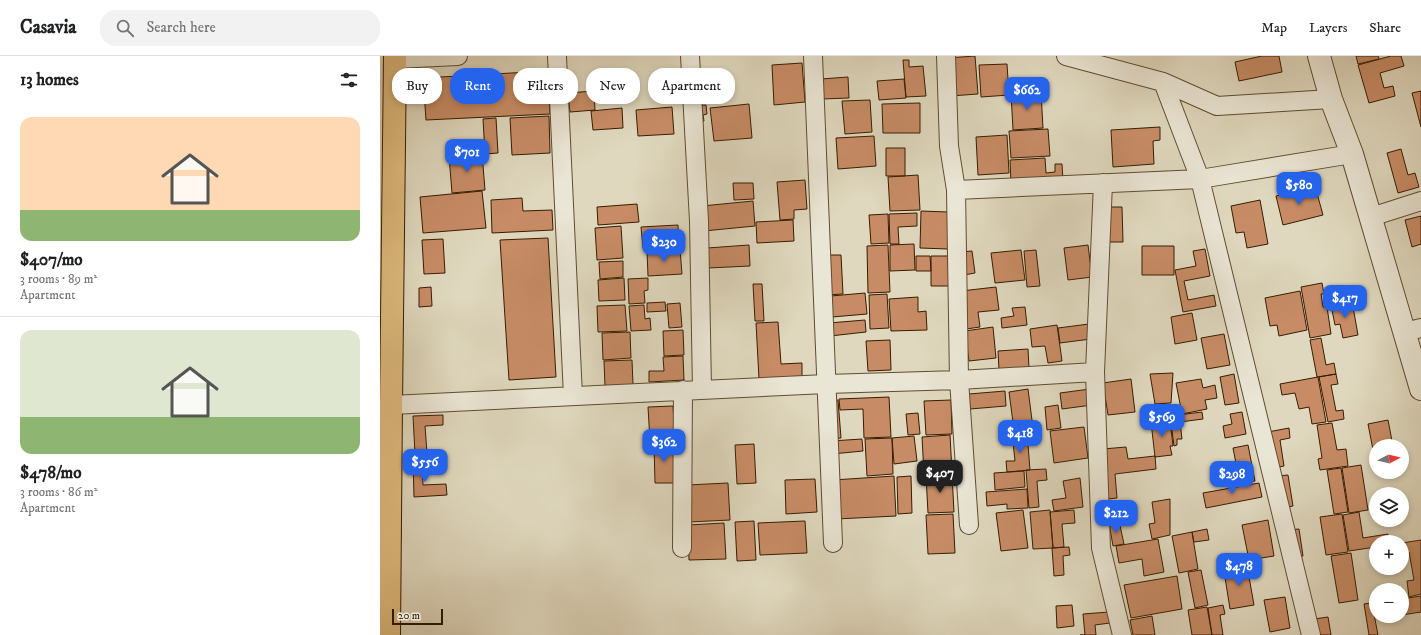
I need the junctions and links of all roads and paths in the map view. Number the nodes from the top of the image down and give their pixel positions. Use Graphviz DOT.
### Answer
graph roads {
  1 [pos="458,56"];
  2 [pos="557,56"];
  3 [pos="690,56"];
  4 [pos="813,56"];
  5 [pos="946,56"];
  6 [pos="1066,56"];
  7 [pos="1319,56"];
  8 [pos="395,57"];
  9 [pos="1163,82"];
  10 [pos="1331,99"];
  11 [pos="1352,154"];
  12 [pos="1200,179"];
  13 [pos="1103,183"];
  14 [pos="956,190"];
  15 [pos="1421,201"];
  16 [pos="1371,217"];
  17 [pos="386,290"];
  18 [pos="1413,330"];
  19 [pos="1095,372"];
  20 [pos="959,380"];
  21 [pos="826,384"];
  22 [pos="1421,389"];
  23 [pos="683,390"];
  24 [pos="702,390"];
  25 [pos="573,396"];
  26 [pos="390,405"];
  27 [pos="969,525"];
  28 [pos="833,543"];
  29 [pos="682,548"];
  30 [pos="389,635"];
  31 [pos="1122,635"];
  32 [pos="1311,635"];
  1 -- 8 [label="street"];
  2 -- 25 [label="street"];
  3 -- 24 [label="street"];
  4 -- 21 [label="street"];
  5 -- 14 [label="street"];
  6 -- 9 [label="street"];
  7 -- 10 [label="street"];
  8 -- 17 [label="main road"];
  9 -- 10 [label="street"];
  9 -- 12 [label="street"];
  10 -- 11 [label="street"];
  11 -- 12 [label="street"];
  11 -- 16 [label="street"];
  12 -- 13 [label="street"];
  12 -- 32 [label="street"];
  13 -- 14 [label="street"];
  13 -- 19 [label="street"];
  14 -- 20 [label="street"];
  15 -- 16 [label="street"];
  16 -- 18 [label="street"];
  17 -- 26 [label="main road"];
  18 -- 22 [label="street"];
  19 -- 20 [label="street"];
  19 -- 31 [label="street"];
  20 -- 21 [label="street"];
  20 -- 27 [label="street"];
  21 -- 24 [label="street"];
  21 -- 28 [label="street"];
  23 -- 24 [label="street"];
  23 -- 25 [label="street"];
  23 -- 29 [label="street"];
  25 -- 26 [label="street"];
  26 -- 30 [label="main road"];
}
